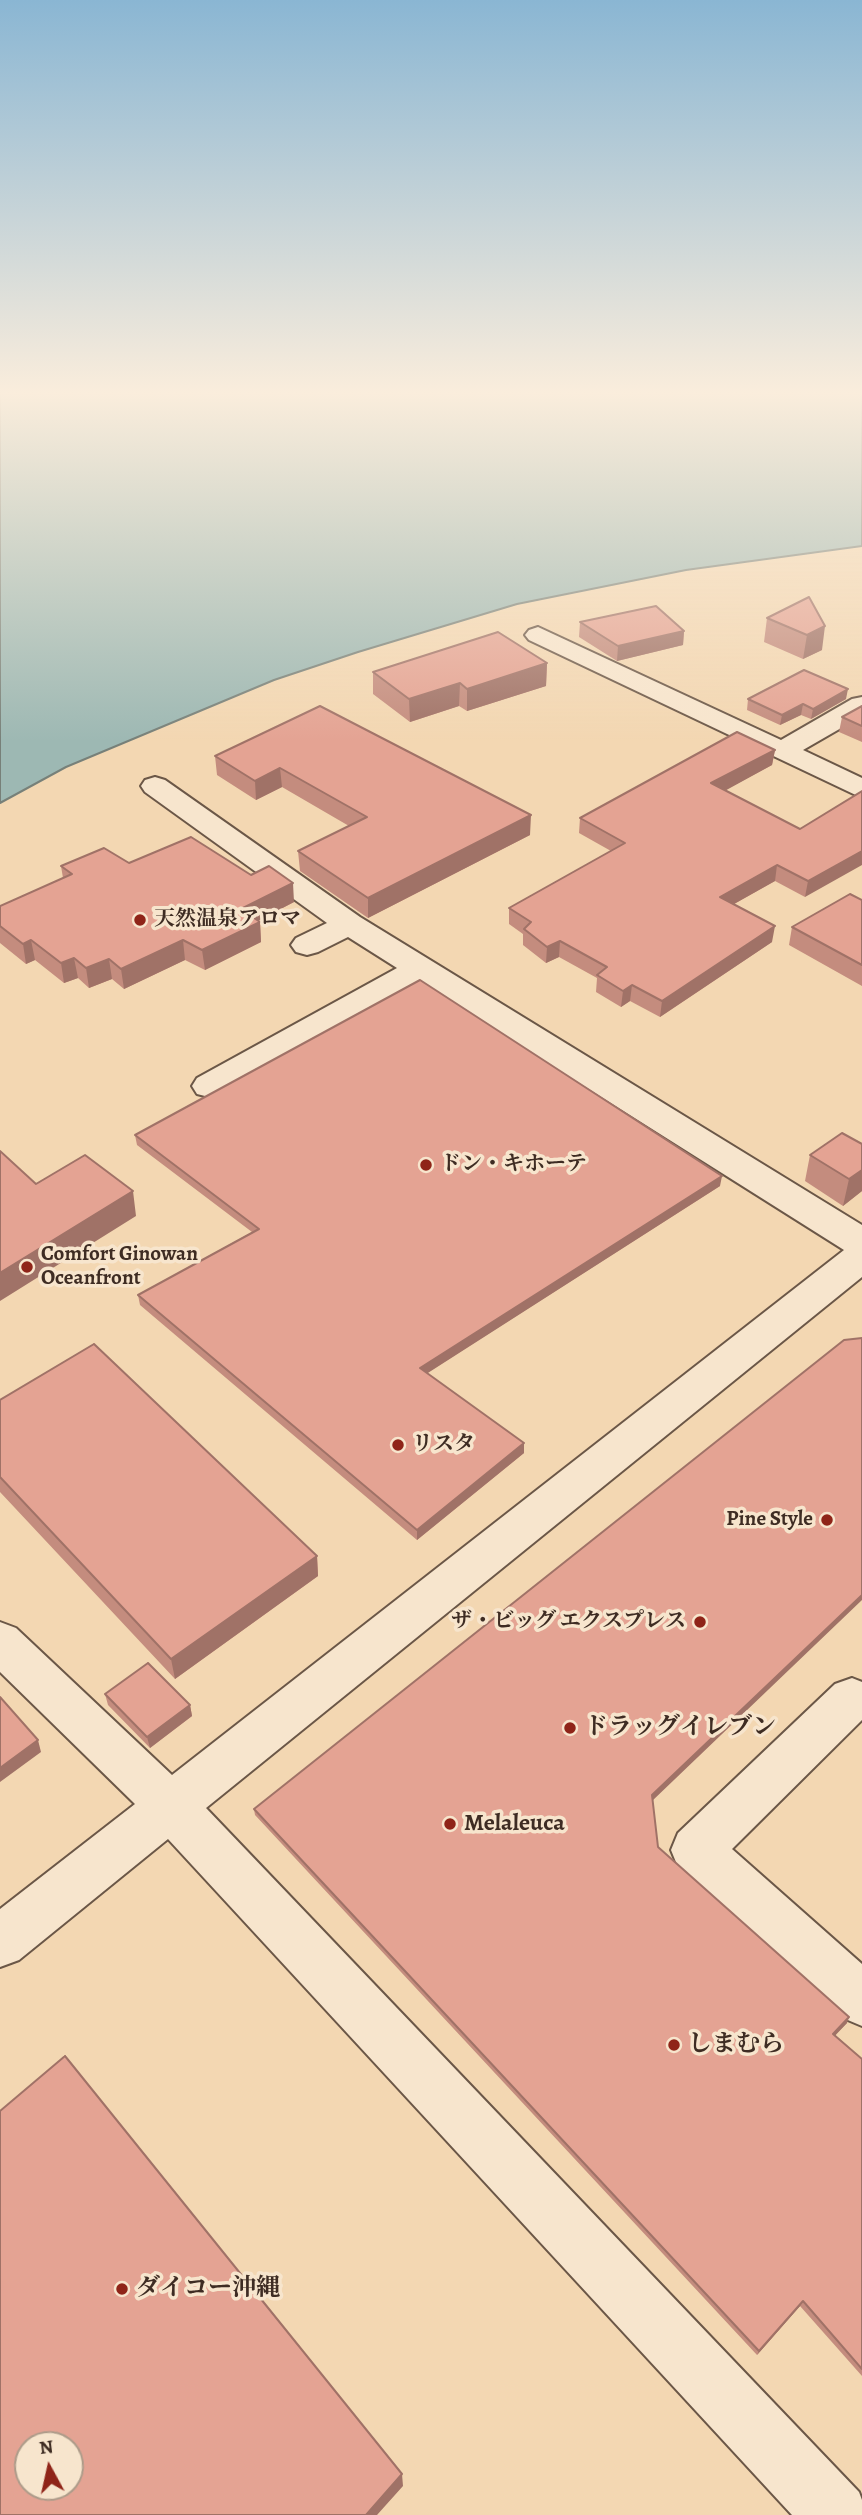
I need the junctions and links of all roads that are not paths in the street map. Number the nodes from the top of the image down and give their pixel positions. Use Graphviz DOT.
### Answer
graph roads {
  1 [pos="538,635"];
  2 [pos="862,705"];
  3 [pos="782,751"];
  4 [pos="155,786"];
  5 [pos="862,789"];
  6 [pos="349,924"];
  7 [pos="307,946"];
  8 [pos="419,969"];
  9 [pos="209,1086"];
  10 [pos="862,1243"];
  11 [pos="862,1256"];
  12 [pos="0,1642"];
  13 [pos="859,1698"];
  14 [pos="170,1805"];
  15 [pos="0,1942"];
  16 [pos="862,1999"];
  17 [pos="836,2515"];
  1 -- 3 [label="street"];
  2 -- 3 [label="street"];
  3 -- 5 [label="street"];
  4 -- 6 [label="street"];
  6 -- 7 [label="street"];
  6 -- 8 [label="street"];
  8 -- 9 [label="street"];
  8 -- 10 [label="street"];
  11 -- 14 [label="street"];
  12 -- 14 [label="street"];
  13 -- 16 [label="street"];
  14 -- 15 [label="street"];
  14 -- 17 [label="street"];
}
